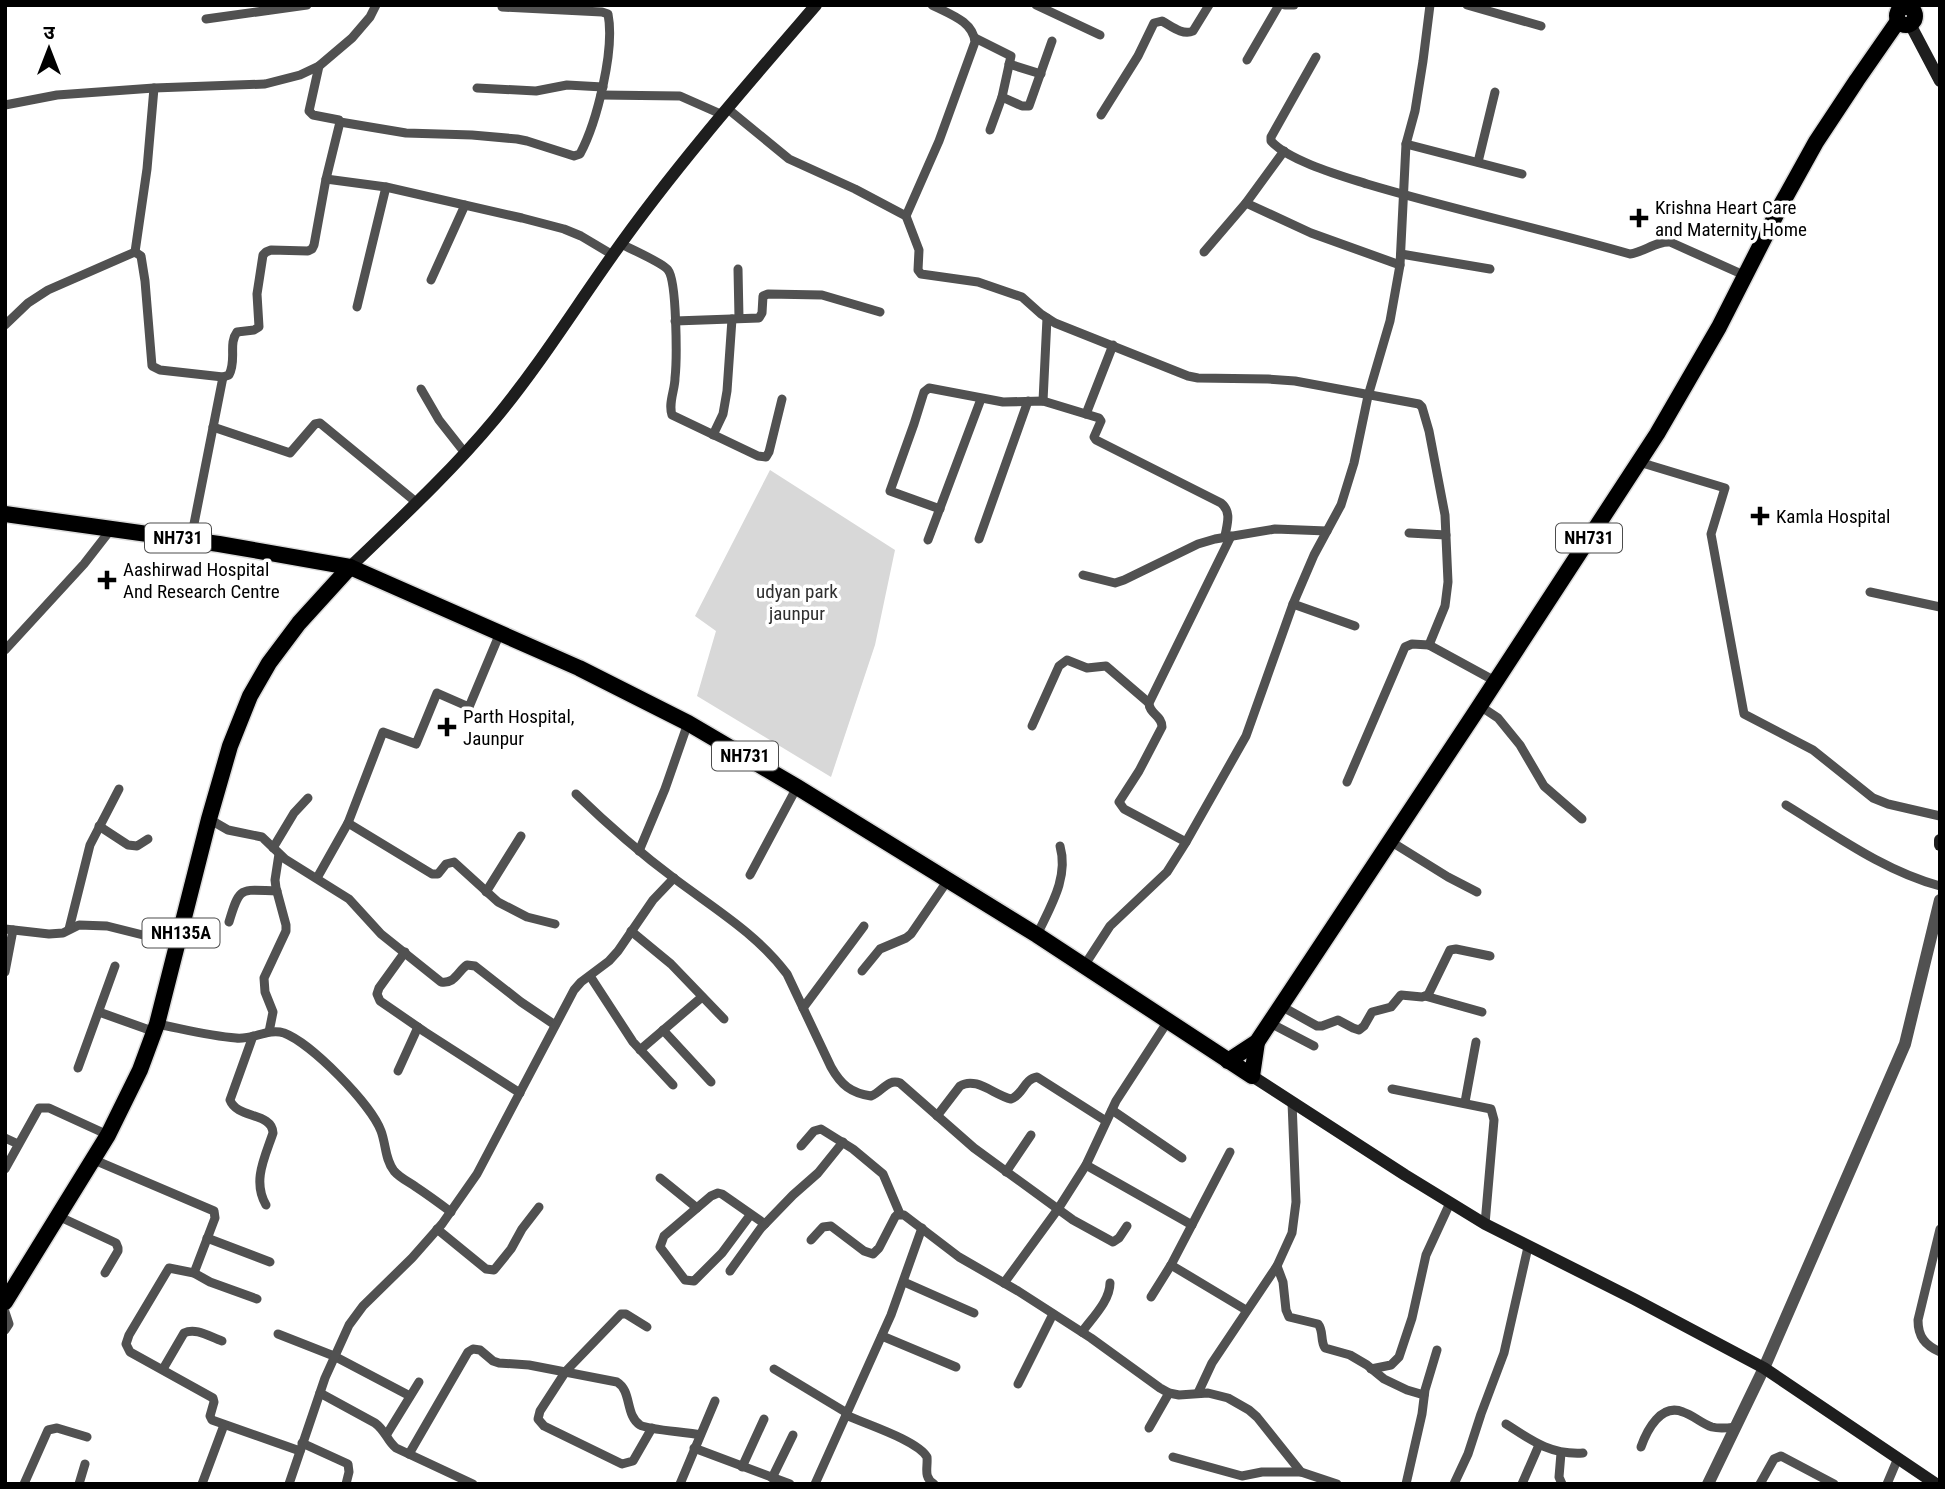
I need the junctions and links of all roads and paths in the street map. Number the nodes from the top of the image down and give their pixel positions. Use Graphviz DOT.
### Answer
graph roads {
  1 [pos="307,5"];
  2 [pos="376,5"];
  3 [pos="816,5"];
  4 [pos="932,5"];
  5 [pos="1036,5"];
  6 [pos="1209,5"];
  7 [pos="1279,5"];
  8 [pos="1285,5"];
  9 [pos="1294,5"];
  10 [pos="1430,5"];
  11 [pos="1468,5"];
  12 [pos="502,7"];
  13 [pos="1906,12"];
  14 [pos="206,19"];
  15 [pos="1541,26"];
  16 [pos="1100,35"];
  17 [pos="975,38"];
  18 [pos="1052,41"];
  19 [pos="1316,57"];
  20 [pos="1247,60"];
  21 [pos="1009,64"];
  22 [pos="318,66"];
  23 [pos="1041,74"];
  24 [pos="1940,81"];
  25 [pos="154,88"];
  26 [pos="477,88"];
  27 [pos="602,91"];
  28 [pos="1495,92"];
  29 [pos="1002,97"];
  30 [pos="5,105"];
  31 [pos="725,112"];
  32 [pos="1101,115"];
  33 [pos="340,122"];
  34 [pos="990,130"];
  35 [pos="1406,144"];
  36 [pos="1284,151"];
  37 [pos="1478,162"];
  38 [pos="1522,174"];
  39 [pos="326,179"];
  40 [pos="386,187"];
  41 [pos="1403,195"];
  42 [pos="1246,203"];
  43 [pos="465,205"];
  44 [pos="906,216"];
  45 [pos="617,250"];
  46 [pos="135,252"];
  47 [pos="1204,252"];
  48 [pos="1401,254"];
  49 [pos="1400,265"];
  50 [pos="738,269"];
  51 [pos="1490,270"];
  52 [pos="1746,276"];
  53 [pos="431,280"];
  54 [pos="357,307"];
  55 [pos="880,312"];
  56 [pos="736,318"];
  57 [pos="1046,318"];
  58 [pos="675,321"];
  59 [pos="5,325"];
  60 [pos="1113,345"];
  61 [pos="223,377"];
  62 [pos="421,388"];
  63 [pos="1368,396"];
  64 [pos="782,399"];
  65 [pos="981,399"];
  66 [pos="1028,401"];
  67 [pos="1043,401"];
  68 [pos="1086,414"];
  69 [pos="213,427"];
  70 [pos="713,435"];
  71 [pos="466,453"];
  72 [pos="1639,462"];
  73 [pos="416,502"];
  74 [pos="940,509"];
  75 [pos="5,514"];
  76 [pos="112,528"];
  77 [pos="1327,531"];
  78 [pos="1409,533"];
  79 [pos="1446,535"];
  80 [pos="1228,536"];
  81 [pos="191,540"];
  82 [pos="928,540"];
  83 [pos="979,540"];
  84 [pos="351,567"];
  85 [pos="1083,575"];
  86 [pos="1870,592"];
  87 [pos="1293,604"];
  88 [pos="1940,607"];
  89 [pos="1354,626"];
  90 [pos="499,633"];
  91 [pos="1429,645"];
  92 [pos="5,650"];
  93 [pos="1495,681"];
  94 [pos="1149,703"];
  95 [pos="1480,706"];
  96 [pos="688,723"];
  97 [pos="1032,726"];
  98 [pos="1347,782"];
  99 [pos="797,787"];
  100 [pos="119,789"];
  101 [pos="576,794"];
  102 [pos="308,798"];
  103 [pos="1786,805"];
  104 [pos="1940,816"];
  105 [pos="209,819"];
  106 [pos="1582,819"];
  107 [pos="348,823"];
  108 [pos="99,826"];
  109 [pos="520,836"];
  110 [pos="148,839"];
  111 [pos="1390,841"];
  112 [pos="1186,842"];
  113 [pos="1060,846"];
  114 [pos="276,851"];
  115 [pos="639,851"];
  116 [pos="750,875"];
  117 [pos="317,878"];
  118 [pos="674,878"];
  119 [pos="948,880"];
  120 [pos="1940,886"];
  121 [pos="276,891"];
  122 [pos="486,892"];
  123 [pos="1477,892"];
  124 [pos="1940,900"];
  125 [pos="229,922"];
  126 [pos="555,924"];
  127 [pos="864,926"];
  128 [pos="9,929"];
  129 [pos="69,929"];
  130 [pos="631,931"];
  131 [pos="1037,935"];
  132 [pos="179,944"];
  133 [pos="405,952"];
  134 [pos="1490,956"];
  135 [pos="1084,966"];
  136 [pos="115,967"];
  137 [pos="862,971"];
  138 [pos="5,972"];
  139 [pos="590,976"];
  140 [pos="1426,996"];
  141 [pos="702,997"];
  142 [pos="1281,1006"];
  143 [pos="803,1008"];
  144 [pos="99,1012"];
  145 [pos="1482,1012"];
  146 [pos="724,1019"];
  147 [pos="1168,1021"];
  148 [pos="1269,1023"];
  149 [pos="555,1025"];
  150 [pos="418,1027"];
  151 [pos="156,1028"];
  152 [pos="663,1030"];
  153 [pos="269,1032"];
  154 [pos="253,1036"];
  155 [pos="1257,1042"];
  156 [pos="1476,1042"];
  157 [pos="1314,1046"];
  158 [pos="640,1050"];
  159 [pos="1228,1061"];
  160 [pos="78,1069"];
  161 [pos="398,1071"];
  162 [pos="1252,1076"];
  163 [pos="710,1082"];
  164 [pos="673,1085"];
  165 [pos="1392,1089"];
  166 [pos="520,1093"];
  167 [pos="1292,1102"];
  168 [pos="1465,1102"];
  169 [pos="1112,1110"];
  170 [pos="937,1116"];
  171 [pos="1106,1121"];
  172 [pos="108,1135"];
  173 [pos="1031,1135"];
  174 [pos="5,1138"];
  175 [pos="843,1142"];
  176 [pos="18,1144"];
  177 [pos="801,1146"];
  178 [pos="1230,1153"];
  179 [pos="1182,1157"];
  180 [pos="92,1159"];
  181 [pos="1086,1165"];
  182 [pos="5,1169"];
  183 [pos="1006,1172"];
  184 [pos="660,1178"];
  185 [pos="1450,1203"];
  186 [pos="266,1205"];
  187 [pos="539,1207"];
  188 [pos="697,1208"];
  189 [pos="1058,1209"];
  190 [pos="451,1212"];
  191 [pos="751,1214"];
  192 [pos="900,1214"];
  193 [pos="58,1216"];
  194 [pos="765,1224"];
  195 [pos="1485,1224"];
  196 [pos="1192,1225"];
  197 [pos="1127,1226"];
  198 [pos="922,1228"];
  199 [pos="438,1229"];
  200 [pos="1940,1229"];
  201 [pos="207,1238"];
  202 [pos="811,1240"];
  203 [pos="1528,1247"];
  204 [pos="270,1262"];
  205 [pos="1171,1265"];
  206 [pos="1277,1266"];
  207 [pos="730,1271"];
  208 [pos="105,1273"];
  209 [pos="194,1273"];
  210 [pos="904,1282"];
  211 [pos="1004,1283"];
  212 [pos="1110,1283"];
  213 [pos="1152,1297"];
  214 [pos="257,1299"];
  215 [pos="5,1302"];
  216 [pos="1246,1310"];
  217 [pos="5,1312"];
  218 [pos="974,1313"];
  219 [pos="1053,1314"];
  220 [pos="647,1327"];
  221 [pos="5,1330"];
  222 [pos="1082,1332"];
  223 [pos="278,1334"];
  224 [pos="882,1336"];
  225 [pos="222,1342"];
  226 [pos="1437,1350"];
  227 [pos="1940,1352"];
  228 [pos="334,1356"];
  229 [pos="956,1367"];
  230 [pos="1764,1368"];
  231 [pos="163,1369"];
  232 [pos="774,1369"];
  233 [pos="1371,1369"];
  234 [pos="566,1371"];
  235 [pos="419,1382"];
  236 [pos="1018,1384"];
  237 [pos="320,1393"];
  238 [pos="1169,1393"];
  239 [pos="1198,1393"];
  240 [pos="1424,1395"];
  241 [pos="410,1396"];
  242 [pos="715,1401"];
  243 [pos="847,1414"];
  244 [pos="764,1419"];
  245 [pos="224,1424"];
  246 [pos="1506,1424"];
  247 [pos="1735,1427"];
  248 [pos="652,1428"];
  249 [pos="1149,1428"];
  250 [pos="387,1434"];
  251 [pos="700,1435"];
  252 [pos="793,1435"];
  253 [pos="88,1437"];
  254 [pos="1539,1445"];
  255 [pos="301,1447"];
  256 [pos="1641,1447"];
  257 [pos="694,1448"];
  258 [pos="1561,1453"];
  259 [pos="1583,1453"];
  260 [pos="409,1454"];
  261 [pos="1173,1457"];
  262 [pos="1898,1458"];
  263 [pos="85,1464"];
  264 [pos="742,1467"];
  265 [pos="1301,1472"];
  266 [pos="772,1478"];
  267 [pos="24,1484"];
  268 [pos="79,1484"];
  269 [pos="202,1484"];
  270 [pos="289,1484"];
  271 [pos="346,1484"];
  272 [pos="473,1484"];
  273 [pos="680,1484"];
  274 [pos="790,1484"];
  275 [pos="815,1484"];
  276 [pos="934,1484"];
  277 [pos="1336,1484"];
  278 [pos="1406,1484"];
  279 [pos="1454,1484"];
  280 [pos="1522,1484"];
  281 [pos="1562,1484"];
  282 [pos="1708,1484"];
  283 [pos="1760,1484"];
  284 [pos="1834,1484"];
  285 [pos="1887,1484"];
  286 [pos="1936,1484"];
  1 -- 14 [label="street"];
  2 -- 22 [label="street"];
  3 -- 31 [label="main road"];
  4 -- 17 [label="street"];
  5 -- 16 [label="street"];
  6 -- 32 [label="street"];
  7 -- 20 [label="street"];
  8 -- 9 [label="street"];
  10 -- 35 [label="street"];
  11 -- 15 [label="street"];
  12 -- 27 [label="street"];
  13 -- 24 [label="main road"];
  13 -- 52 [label="highway, NH731"];
  17 -- 21 [label="street"];
  17 -- 44 [label="street"];
  18 -- 23 [label="street"];
  19 -- 36 [label="street"];
  21 -- 23 [label="street"];
  21 -- 29 [label="street"];
  22 -- 25 [label="street"];
  22 -- 33 [label="street"];
  23 -- 29 [label="street"];
  25 -- 30 [label="street"];
  25 -- 46 [label="street"];
  26 -- 27 [label="street"];
  27 -- 31 [label="street"];
  27 -- 33 [label="street"];
  28 -- 37 [label="street"];
  29 -- 34 [label="street"];
  31 -- 44 [label="street"];
  31 -- 45 [label="main road"];
  33 -- 39 [label="street"];
  35 -- 37 [label="street"];
  35 -- 41 [label="street"];
  36 -- 41 [label="street"];
  36 -- 42 [label="street"];
  37 -- 38 [label="street"];
  39 -- 40 [label="street"];
  39 -- 61 [label="street"];
  40 -- 43 [label="street"];
  40 -- 54 [label="street"];
  41 -- 48 [label="street"];
  41 -- 52 [label="street"];
  42 -- 47 [label="street"];
  42 -- 49 [label="street"];
  43 -- 45 [label="street"];
  43 -- 53 [label="street"];
  44 -- 57 [label="street"];
  45 -- 58 [label="street"];
  45 -- 71 [label="main road"];
  46 -- 59 [label="street"];
  46 -- 61 [label="street"];
  48 -- 49 [label="street"];
  48 -- 51 [label="street"];
  49 -- 63 [label="street"];
  50 -- 56 [label="street"];
  52 -- 72 [label="highway, NH731"];
  55 -- 56 [label="street"];
  56 -- 58 [label="street"];
  56 -- 70 [label="street"];
  57 -- 60 [label="street"];
  57 -- 67 [label="street"];
  58 -- 70 [label="street"];
  60 -- 63 [label="street"];
  60 -- 68 [label="street"];
  61 -- 69 [label="street"];
  62 -- 71 [label="street"];
  63 -- 77 [label="street"];
  63 -- 79 [label="street"];
  64 -- 70 [label="street"];
  65 -- 66 [label="street"];
  65 -- 74 [label="street"];
  65 -- 74 [label="street"];
  66 -- 67 [label="street"];
  66 -- 83 [label="street"];
  67 -- 68 [label="street"];
  68 -- 80 [label="street"];
  69 -- 73 [label="street"];
  69 -- 81 [label="street"];
  71 -- 73 [label="main road"];
  72 -- 93 [label="highway, NH731"];
  72 -- 104 [label="street"];
  73 -- 84 [label="main road"];
  74 -- 82 [label="street"];
  75 -- 76 [label="highway, NH731"];
  76 -- 81 [label="highway, NH731"];
  76 -- 92 [label="street"];
  77 -- 80 [label="street"];
  77 -- 87 [label="street"];
  78 -- 79 [label="street"];
  79 -- 91 [label="street"];
  80 -- 85 [label="street"];
  80 -- 94 [label="street"];
  81 -- 84 [label="highway, NH731"];
  84 -- 90 [label="highway, NH731"];
  84 -- 105 [label="highway, NH135A"];
  86 -- 88 [label="street"];
  87 -- 89 [label="street"];
  87 -- 112 [label="street"];
  90 -- 96 [label="highway, NH731"];
  90 -- 107 [label="street"];
  91 -- 93 [label="street"];
  91 -- 98 [label="street"];
  93 -- 95 [label="highway, NH731"];
  94 -- 97 [label="street"];
  94 -- 112 [label="street"];
  95 -- 106 [label="street"];
  95 -- 111 [label="highway, NH731"];
  96 -- 99 [label="highway, NH731"];
  96 -- 115 [label="street"];
  99 -- 116 [label="street"];
  99 -- 119 [label="highway, NH731"];
  100 -- 108 [label="street"];
  101 -- 115 [label="street"];
  102 -- 114 [label="street"];
  103 -- 120 [label="street"];
  105 -- 114 [label="street"];
  105 -- 132 [label="highway, NH135A"];
  107 -- 117 [label="street"];
  107 -- 122 [label="street"];
  108 -- 110 [label="street"];
  108 -- 129 [label="street"];
  109 -- 122 [label="street"];
  111 -- 123 [label="street"];
  111 -- 142 [label="highway, NH731"];
  112 -- 135 [label="street"];
  113 -- 131 [label="street"];
  114 -- 117 [label="street"];
  114 -- 121 [label="street"];
  115 -- 118 [label="street"];
  117 -- 133 [label="street"];
  118 -- 130 [label="street"];
  118 -- 143 [label="street"];
  119 -- 131 [label="highway, NH731"];
  119 -- 137 [label="street"];
  121 -- 125 [label="street"];
  121 -- 153 [label="street"];
  122 -- 126 [label="street"];
  124 -- 230 [label="street"];
  127 -- 143 [label="street"];
  128 -- 129 [label="street"];
  128 -- 138 [label="street"];
  129 -- 132 [label="street"];
  130 -- 139 [label="street"];
  130 -- 141 [label="street"];
  131 -- 135 [label="highway, NH731"];
  132 -- 151 [label="highway, NH135A"];
  133 -- 149 [label="street"];
  133 -- 150 [label="street"];
  134 -- 140 [label="street"];
  135 -- 147 [label="highway, NH731"];
  136 -- 144 [label="street"];
  139 -- 149 [label="street"];
  139 -- 158 [label="street"];
  140 -- 142 [label="street"];
  140 -- 145 [label="street"];
  141 -- 146 [label="street"];
  141 -- 152 [label="street"];
  142 -- 148 [label="highway, NH731"];
  143 -- 170 [label="street"];
  144 -- 151 [label="street"];
  144 -- 160 [label="street"];
  147 -- 159 [label="highway, NH731"];
  147 -- 169 [label="street"];
  148 -- 155 [label="highway, NH731"];
  148 -- 157 [label="street"];
  149 -- 166 [label="street"];
  150 -- 161 [label="street"];
  150 -- 166 [label="street"];
  151 -- 154 [label="street"];
  151 -- 172 [label="highway, NH135A"];
  152 -- 158 [label="street"];
  152 -- 163 [label="street"];
  153 -- 154 [label="street"];
  153 -- 190 [label="street"];
  154 -- 186 [label="street"];
  155 -- 159 [label="highway, NH731"];
  155 -- 162 [label="highway, NH731"];
  156 -- 168 [label="street"];
  158 -- 164 [label="street"];
  159 -- 162 [label="highway, NH731"];
  162 -- 167 [label="main road"];
  165 -- 168 [label="street"];
  166 -- 190 [label="street"];
  167 -- 185 [label="main road"];
  167 -- 206 [label="street"];
  168 -- 195 [label="street"];
  169 -- 171 [label="street"];
  169 -- 179 [label="street"];
  170 -- 171 [label="street"];
  170 -- 183 [label="street"];
  171 -- 181 [label="street"];
  172 -- 176 [label="street"];
  172 -- 180 [label="highway, NH135A"];
  173 -- 183 [label="street"];
  174 -- 176 [label="street"];
  175 -- 177 [label="street"];
  175 -- 192 [label="street"];
  175 -- 194 [label="street"];
  176 -- 182 [label="street"];
  178 -- 196 [label="street"];
  180 -- 193 [label="highway, NH135A"];
  180 -- 201 [label="street"];
  181 -- 189 [label="street"];
  181 -- 196 [label="street"];
  183 -- 189 [label="street"];
  184 -- 188 [label="street"];
  185 -- 195 [label="main road"];
  185 -- 233 [label="street"];
  187 -- 199 [label="street"];
  188 -- 191 [label="street"];
  188 -- 191 [label="street"];
  189 -- 197 [label="street"];
  189 -- 211 [label="street"];
  190 -- 199 [label="street"];
  191 -- 194 [label="street"];
  192 -- 198 [label="street"];
  192 -- 202 [label="street"];
  193 -- 208 [label="street"];
  193 -- 215 [label="highway, NH135A"];
  194 -- 207 [label="street"];
  195 -- 203 [label="main road"];
  196 -- 205 [label="street"];
  198 -- 210 [label="street"];
  198 -- 211 [label="street"];
  199 -- 228 [label="street"];
  200 -- 227 [label="street"];
  201 -- 204 [label="street"];
  201 -- 209 [label="street"];
  203 -- 230 [label="main road"];
  203 -- 279 [label="street"];
  205 -- 213 [label="street"];
  205 -- 216 [label="street"];
  206 -- 216 [label="street"];
  206 -- 233 [label="street"];
  209 -- 214 [label="street"];
  209 -- 231 [label="street"];
  210 -- 218 [label="street"];
  210 -- 224 [label="street"];
  211 -- 219 [label="street"];
  212 -- 222 [label="street"];
  216 -- 239 [label="street"];
  217 -- 221 [label="street"];
  219 -- 222 [label="street"];
  219 -- 236 [label="street"];
  220 -- 234 [label="street"];
  222 -- 238 [label="street"];
  223 -- 228 [label="street"];
  224 -- 229 [label="street"];
  224 -- 243 [label="street"];
  225 -- 231 [label="street"];
  226 -- 240 [label="street"];
  228 -- 237 [label="street"];
  228 -- 241 [label="street"];
  230 -- 247 [label="street"];
  230 -- 262 [label="main road"];
  231 -- 245 [label="street"];
  232 -- 243 [label="street"];
  233 -- 240 [label="street"];
  234 -- 248 [label="street"];
  234 -- 248 [label="street"];
  234 -- 260 [label="street"];
  235 -- 241 [label="street"];
  237 -- 250 [label="street"];
  237 -- 255 [label="street"];
  238 -- 239 [label="street"];
  238 -- 249 [label="street"];
  239 -- 265 [label="street"];
  240 -- 278 [label="street"];
  241 -- 250 [label="street"];
  242 -- 251 [label="street"];
  243 -- 275 [label="street"];
  243 -- 276 [label="street"];
  244 -- 264 [label="street"];
  245 -- 255 [label="street"];
  245 -- 269 [label="street"];
  246 -- 254 [label="street"];
  247 -- 256 [label="street"];
  247 -- 282 [label="street"];
  248 -- 251 [label="street"];
  250 -- 260 [label="street"];
  251 -- 257 [label="street"];
  252 -- 266 [label="street"];
  253 -- 267 [label="street"];
  254 -- 258 [label="street"];
  254 -- 280 [label="street"];
  255 -- 270 [label="street"];
  255 -- 271 [label="street"];
  257 -- 264 [label="street"];
  257 -- 273 [label="street"];
  258 -- 259 [label="street"];
  258 -- 281 [label="street"];
  260 -- 272 [label="street"];
  261 -- 265 [label="street"];
  262 -- 285 [label="street"];
  262 -- 286 [label="main road"];
  263 -- 268 [label="street"];
  264 -- 266 [label="street"];
  265 -- 277 [label="street"];
  266 -- 274 [label="street"];
  283 -- 284 [label="street"];
}
